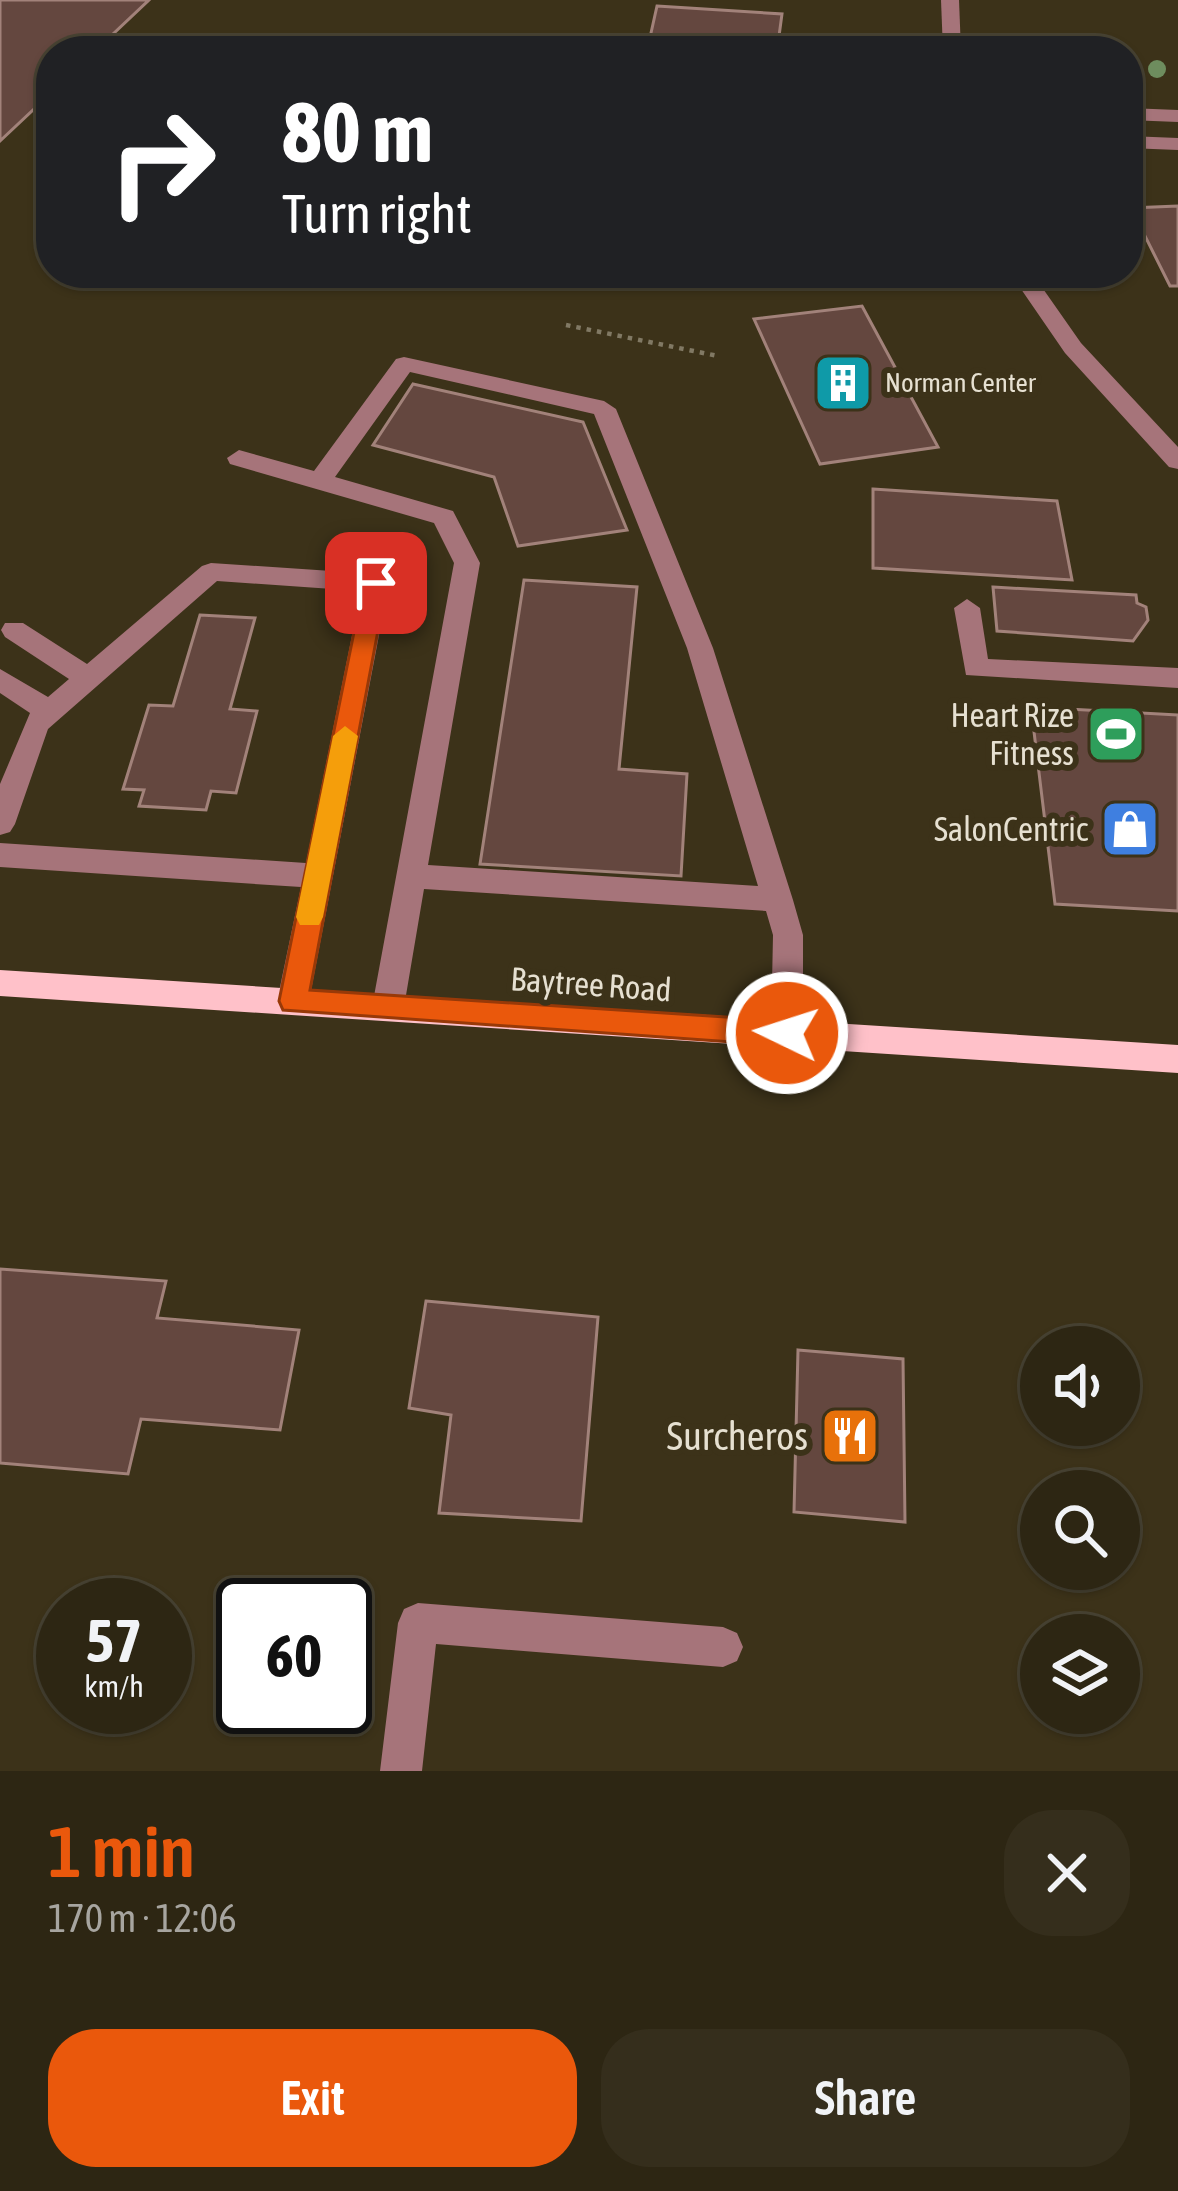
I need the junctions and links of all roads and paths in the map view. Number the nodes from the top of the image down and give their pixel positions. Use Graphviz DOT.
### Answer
graph roads {
  1 [pos="950,0"];
  2 [pos="951,36"];
  3 [pos="1143,115"];
  4 [pos="1178,116"];
  5 [pos="1143,143"];
  6 [pos="1178,144"];
  7 [pos="1029,288"];
  8 [pos="566,325"];
  9 [pos="718,356"];
  10 [pos="239,458"];
  11 [pos="1178,461"];
  12 [pos="320,481"];
  13 [pos="967,608"];
  14 [pos="14,630"];
  15 [pos="86,676"];
  16 [pos="1178,678"];
  17 [pos="0,679"];
  18 [pos="48,711"];
  19 [pos="0,824"];
  20 [pos="0,855"];
  21 [pos="318,876"];
  22 [pos="414,876"];
  23 [pos="778,900"];
  24 [pos="0,983"];
  25 [pos="293,1001"];
  26 [pos="388,1007"];
  27 [pos="787,1033"];
  28 [pos="1178,1059"];
  29 [pos="723,1647"];
  30 [pos="401,1771"];
  1 -- 2 [label="street"];
  3 -- 4 [label="street"];
  5 -- 6 [label="street"];
  7 -- 11 [label="street"];
  8 -- 9 [label="path"];
  10 -- 12 [label="street"];
  12 -- 22 [label="street"];
  12 -- 23 [label="street"];
  13 -- 16 [label="street"];
  14 -- 15 [label="street"];
  15 -- 18 [label="street"];
  15 -- 21 [label="street"];
  17 -- 18 [label="street"];
  18 -- 19 [label="street"];
  20 -- 21 [label="street"];
  21 -- 25 [label="street"];
  22 -- 23 [label="street"];
  22 -- 26 [label="street"];
  23 -- 27 [label="street"];
  24 -- 25 [label="main road, Baytree Road"];
  25 -- 26 [label="main road, Baytree Road"];
  26 -- 27 [label="main road, Baytree Road"];
  27 -- 28 [label="main road, Baytree Road"];
  29 -- 30 [label="street"];
}
